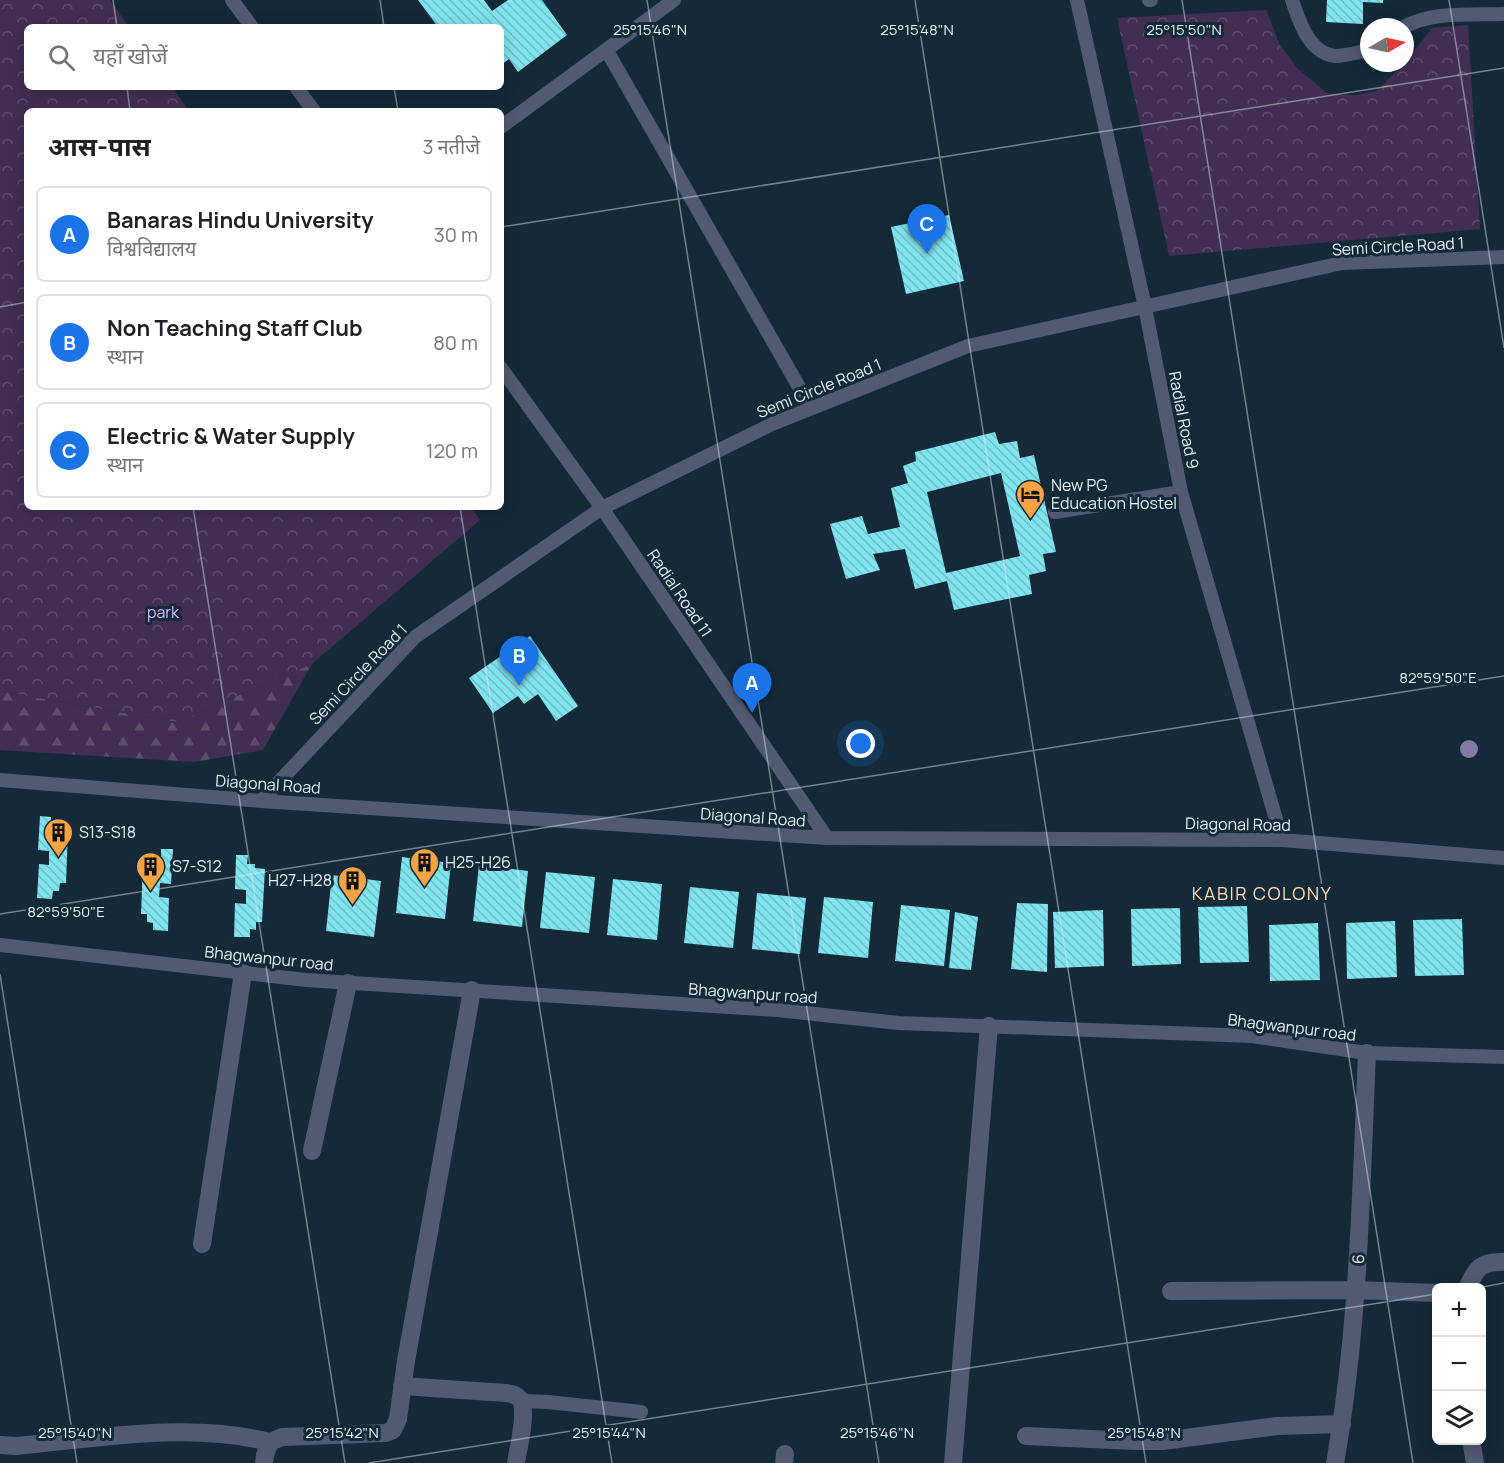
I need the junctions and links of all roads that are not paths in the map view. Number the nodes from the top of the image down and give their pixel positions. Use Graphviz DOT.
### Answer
graph roads {
  1 [pos="232,0"];
  2 [pos="674,0"];
  3 [pos="1077,0"];
  4 [pos="1292,0"];
  5 [pos="1504,14"];
  6 [pos="1414,22"];
  7 [pos="250,24"];
  8 [pos="607,51"];
  9 [pos="1360,52"];
  10 [pos="298,90"];
  11 [pos="312,108"];
  12 [pos="504,125"];
  13 [pos="1504,257"];
  14 [pos="1145,307"];
  15 [pos="504,372"];
  16 [pos="811,408"];
  17 [pos="1181,492"];
  18 [pos="602,508"];
  19 [pos="1055,512"];
  20 [pos="0,780"];
  21 [pos="261,801"];
  22 [pos="827,838"];
  23 [pos="1282,840"];
  24 [pos="1504,858"];
  25 [pos="0,945"];
  26 [pos="243,973"];
  27 [pos="348,982"];
  28 [pos="472,990"];
  29 [pos="989,1026"];
  30 [pos="1367,1053"];
  31 [pos="1504,1057"];
  32 [pos="312,1151"];
  33 [pos="202,1244"];
  34 [pos="1504,1262"];
  35 [pos="1469,1283"];
  36 [pos="1356,1290"];
  37 [pos="1171,1291"];
  38 [pos="1432,1293"];
  39 [pos="402,1386"];
  40 [pos="522,1401"];
  41 [pos="641,1412"];
  42 [pos="1342,1424"];
  43 [pos="1026,1436"];
  44 [pos="270,1442"];
  45 [pos="0,1445"];
  46 [pos="1472,1445"];
  47 [pos="264,1463"];
  48 [pos="516,1463"];
  49 [pos="952,1463"];
  50 [pos="1335,1463"];
  51 [pos="1475,1463"];
  1 -- 7 [label="lane"];
  2 -- 8 [label="lane"];
  3 -- 14 [label="lane, Radial Road 9"];
  4 -- 9 [label="lane"];
  5 -- 6 [label="lane"];
  8 -- 12 [label="lane"];
  8 -- 16 [label="lane"];
  10 -- 11 [label="lane"];
  13 -- 14 [label="lane, Semi Circle Road 1"];
  14 -- 16 [label="lane, Semi Circle Road 1"];
  14 -- 17 [label="lane, Radial Road 9"];
  15 -- 18 [label="lane, Radial Road 11"];
  16 -- 18 [label="lane, Semi Circle Road 1"];
  17 -- 19 [label="lane"];
  17 -- 23 [label="lane, Radial Road 9"];
  18 -- 21 [label="lane, Semi Circle Road 1"];
  18 -- 22 [label="lane, Radial Road 11"];
  20 -- 21 [label="lane, Diagonal Road"];
  21 -- 22 [label="lane, Diagonal Road"];
  22 -- 23 [label="lane, Diagonal Road"];
  23 -- 24 [label="lane, Diagonal Road"];
  25 -- 26 [label="lane, Bhagwanpur road"];
  26 -- 27 [label="lane, Bhagwanpur road"];
  26 -- 33 [label="street"];
  27 -- 28 [label="lane, Bhagwanpur road"];
  27 -- 32 [label="street"];
  28 -- 29 [label="lane, Bhagwanpur road"];
  28 -- 39 [label="street"];
  29 -- 30 [label="lane, Bhagwanpur road"];
  29 -- 49 [label="street"];
  30 -- 31 [label="lane, Bhagwanpur road"];
  30 -- 36 [label="street, 6"];
  34 -- 35 [label="street"];
  36 -- 37 [label="street"];
  36 -- 38 [label="street"];
  36 -- 42 [label="street, 6"];
  39 -- 40 [label="street"];
  39 -- 44 [label="street"];
  40 -- 41 [label="lane"];
  40 -- 48 [label="street"];
  42 -- 43 [label="street"];
  42 -- 50 [label="street, 6"];
  44 -- 45 [label="street"];
  44 -- 47 [label="street"];
  46 -- 51 [label="street"];
}
